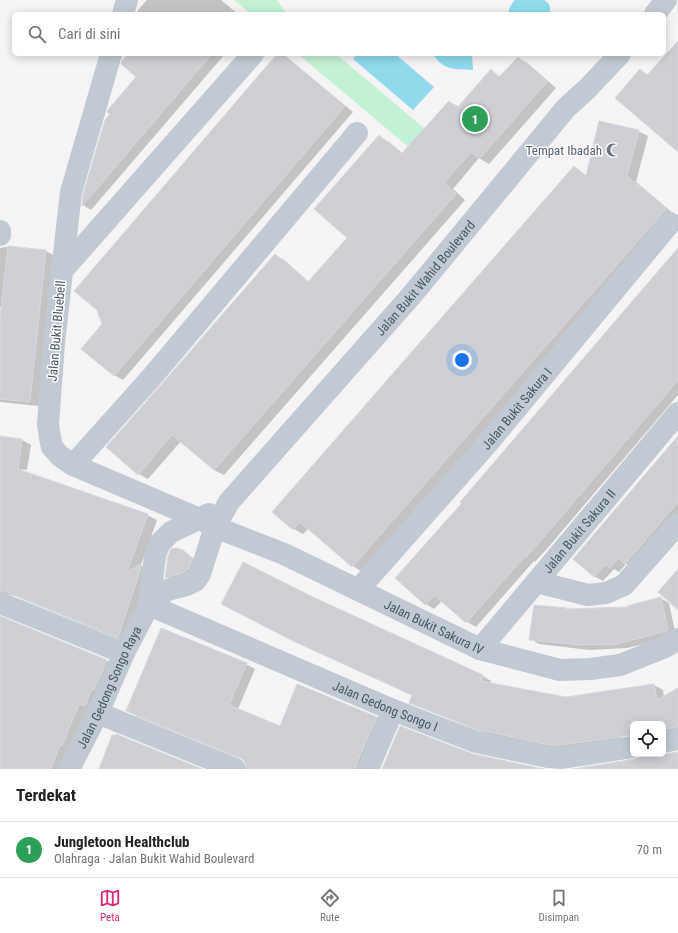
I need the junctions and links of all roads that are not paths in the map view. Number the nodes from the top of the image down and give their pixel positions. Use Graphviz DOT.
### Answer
graph roads {
  1 [pos="127,0"];
  2 [pos="666,0"];
  3 [pos="124,12"];
  4 [pos="657,12"];
  5 [pos="111,56"];
  6 [pos="251,56"];
  7 [pos="618,56"];
  8 [pos="357,133"];
  9 [pos="670,224"];
  10 [pos="0,231"];
  11 [pos="0,235"];
  12 [pos="61,272"];
  13 [pos="678,413"];
  14 [pos="73,465"];
  15 [pos="208,523"];
  16 [pos="678,524"];
  17 [pos="536,582"];
  18 [pos="358,590"];
  19 [pos="0,603"];
  20 [pos="149,605"];
  21 [pos="678,639"];
  22 [pos="480,649"];
  23 [pos="124,653"];
  24 [pos="393,710"];
  25 [pos="98,713"];
  26 [pos="678,739"];
  27 [pos="666,741"];
  28 [pos="630,747"];
  29 [pos="70,769"];
  30 [pos="235,769"];
  31 [pos="368,769"];
  1 -- 3 [label="street"];
  2 -- 4 [label="street"];
  5 -- 12 [label="street, Jalan Bukit Bluebell"];
  6 -- 12 [label="street"];
  7 -- 15 [label="street, Jalan Bukit Wahid Boulevard"];
  8 -- 14 [label="street"];
  9 -- 18 [label="street, Jalan Bukit Sakura I"];
  10 -- 11 [label="street"];
  12 -- 14 [label="street, Jalan Bukit Bluebell"];
  13 -- 17 [label="street, Jalan Bukit Sakura II"];
  14 -- 15 [label="street, Jalan Bukit Bluebell"];
  15 -- 18 [label="street, Jalan Bukit Sakura IV"];
  15 -- 20 [label="street, Jalan Bukit Wahid Boulevard"];
  15 -- 20 [label="street"];
  16 -- 17 [label="street"];
  17 -- 22 [label="street, Jalan Bukit Sakura II"];
  18 -- 22 [label="street, Jalan Bukit Sakura IV"];
  19 -- 23 [label="street"];
  20 -- 23 [label="street, Jalan Gedong Songo Raya"];
  20 -- 24 [label="street, Jalan Gedong Songo I"];
  21 -- 22 [label="street, Jalan Bukit Sakura IV"];
  23 -- 25 [label="street, Jalan Gedong Songo Raya"];
  24 -- 28 [label="street, Jalan Gedong Songo I"];
  24 -- 31 [label="street"];
  25 -- 29 [label="street, Jalan Gedong Songo Raya"];
  25 -- 30 [label="street"];
  26 -- 27 [label="street"];
}
